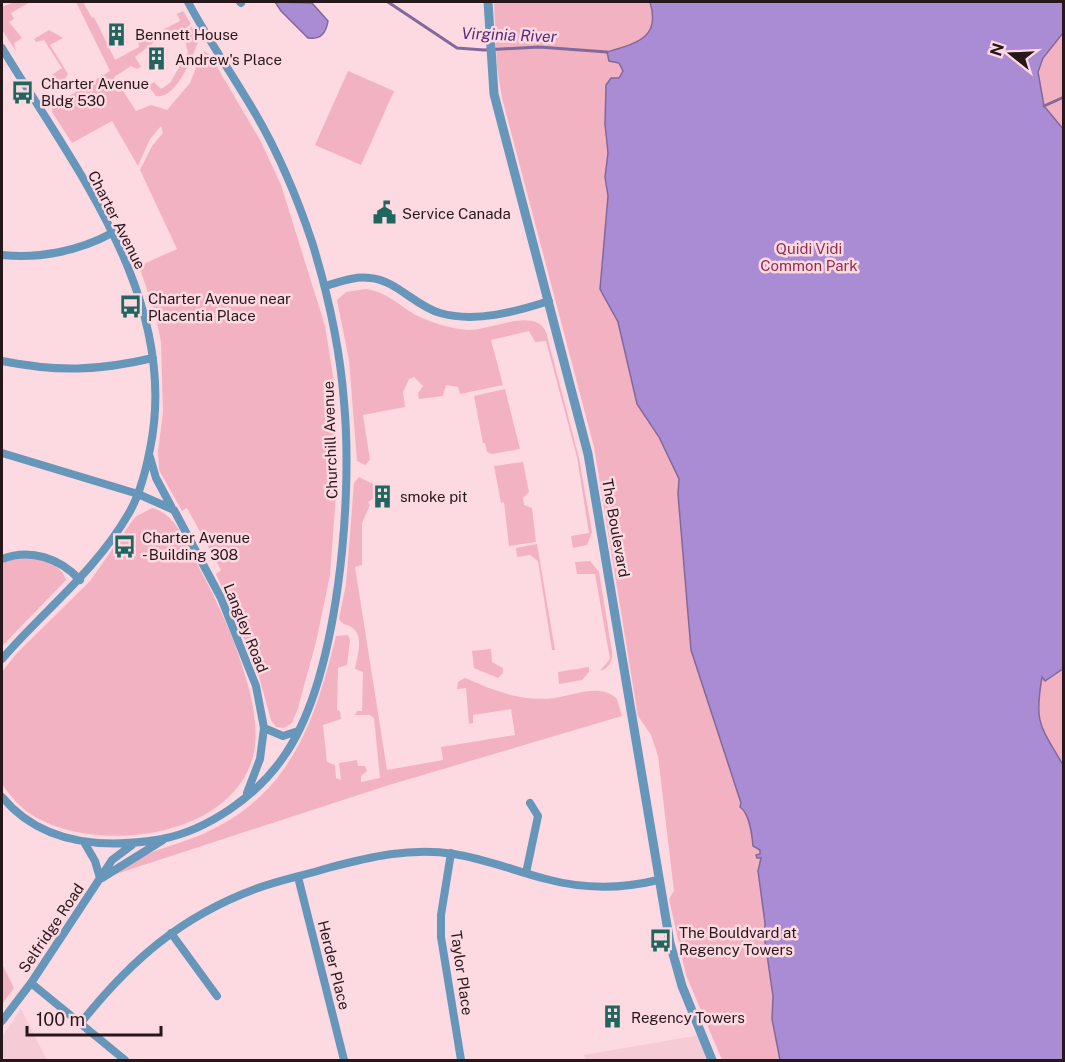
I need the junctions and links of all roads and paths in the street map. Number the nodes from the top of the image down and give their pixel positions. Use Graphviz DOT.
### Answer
graph roads {
  1 [pos="188,2"];
  2 [pos="488,2"];
  3 [pos="2,48"];
  4 [pos="112,233"];
  5 [pos="2,255"];
  6 [pos="325,286"];
  7 [pos="549,301"];
  8 [pos="153,358"];
  9 [pos="2,361"];
  10 [pos="2,453"];
  11 [pos="150,453"];
  12 [pos="138,494"];
  13 [pos="174,510"];
  14 [pos="2,559"];
  15 [pos="80,580"];
  16 [pos="2,659"];
  17 [pos="264,728"];
  18 [pos="298,731"];
  19 [pos="2,797"];
  20 [pos="245,797"];
  21 [pos="530,803"];
  22 [pos="167,838"];
  23 [pos="84,842"];
  24 [pos="139,843"];
  25 [pos="451,853"];
  26 [pos="526,873"];
  27 [pos="298,877"];
  28 [pos="100,878"];
  29 [pos="658,880"];
  30 [pos="171,933"];
  31 [pos="31,983"];
  32 [pos="217,996"];
  33 [pos="2,1021"];
  34 [pos="80,1024"];
  35 [pos="125,1060"];
  36 [pos="345,1060"];
  37 [pos="461,1060"];
  38 [pos="712,1060"];
  1 -- 6 [label="street, Churchill Avenue"];
  2 -- 7 [label="street, The Boulevard"];
  3 -- 4 [label="street, Charter Avenue"];
  4 -- 5 [label="street"];
  4 -- 8 [label="street, Charter Avenue"];
  6 -- 7 [label="street"];
  6 -- 18 [label="street, Churchill Avenue"];
  7 -- 29 [label="street, The Boulevard"];
  8 -- 9 [label="street"];
  8 -- 11 [label="street, Charter Avenue"];
  10 -- 12 [label="street"];
  11 -- 12 [label="street, Charter Avenue"];
  11 -- 13 [label="street, Langley Road"];
  12 -- 13 [label="street"];
  12 -- 15 [label="street, Charter Avenue"];
  13 -- 17 [label="street, Langley Road"];
  14 -- 15 [label="street"];
  15 -- 16 [label="street, Charter Avenue"];
  17 -- 18 [label="street"];
  17 -- 20 [label="street, Langley Road"];
  18 -- 20 [label="street, Churchill Avenue"];
  19 -- 23 [label="street"];
  20 -- 22 [label="street, Churchill Avenue"];
  21 -- 26 [label="street"];
  22 -- 24 [label="street"];
  22 -- 28 [label="street, Selfridge Road"];
  23 -- 24 [label="street"];
  23 -- 28 [label="street"];
  24 -- 28 [label="street, Selfridge Road"];
  25 -- 26 [label="street"];
  25 -- 27 [label="street"];
  25 -- 37 [label="street, Taylor Place"];
  26 -- 29 [label="street"];
  27 -- 30 [label="street"];
  27 -- 36 [label="street, Herder Place"];
  28 -- 31 [label="street, Selfridge Road"];
  29 -- 38 [label="street, The Boulevard"];
  30 -- 32 [label="street"];
  30 -- 34 [label="street"];
  31 -- 33 [label="street, Selfridge Road"];
  31 -- 34 [label="street"];
  34 -- 35 [label="street"];
}
